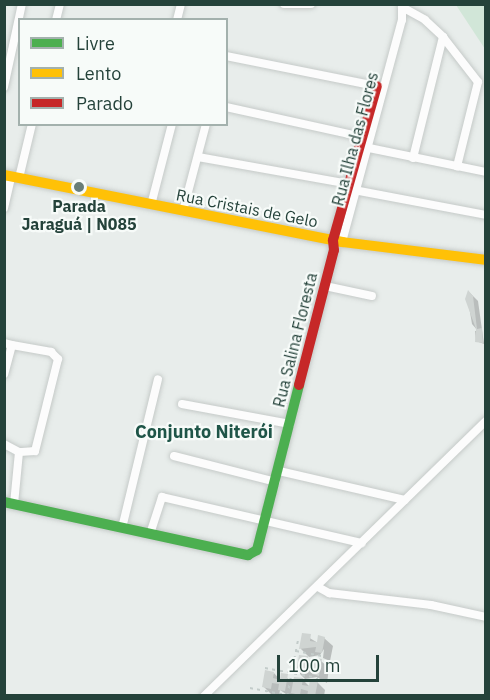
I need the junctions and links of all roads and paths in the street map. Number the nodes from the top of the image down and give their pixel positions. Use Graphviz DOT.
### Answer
graph roads {
  1 [pos="284,4"];
  2 [pos="311,4"];
  3 [pos="401,5"];
  4 [pos="18,22"];
  5 [pos="443,37"];
  6 [pos="228,56"];
  7 [pos="4,87"];
  8 [pos="380,87"];
  9 [pos="228,107"];
  10 [pos="31,126"];
  11 [pos="171,126"];
  12 [pos="206,126"];
  13 [pos="367,138"];
  14 [pos="369,148"];
  15 [pos="198,157"];
  16 [pos="413,158"];
  17 [pos="457,166"];
  18 [pos="486,172"];
  19 [pos="12,177"];
  20 [pos="352,188"];
  21 [pos="151,205"];
  22 [pos="4,208"];
  23 [pos="183,210"];
  24 [pos="486,215"];
  25 [pos="336,244"];
  26 [pos="486,260"];
  27 [pos="325,286"];
  28 [pos="372,296"];
  29 [pos="8,344"];
  30 [pos="4,374"];
  31 [pos="158,379"];
  32 [pos="182,404"];
  33 [pos="486,421"];
  34 [pos="290,424"];
  35 [pos="4,444"];
  36 [pos="19,452"];
  37 [pos="174,456"];
  38 [pos="279,471"];
  39 [pos="276,482"];
  40 [pos="405,500"];
  41 [pos="9,503"];
  42 [pos="266,520"];
  43 [pos="122,528"];
  44 [pos="150,534"];
  45 [pos="362,543"];
  46 [pos="318,587"];
  47 [pos="486,617"];
  48 [pos="297,639"];
  49 [pos="295,651"];
  50 [pos="322,656"];
  51 [pos="265,668"];
  52 [pos="291,673"];
  53 [pos="318,678"];
  54 [pos="250,688"];
  55 [pos="204,696"];
  56 [pos="287,696"];
  57 [pos="291,696"];
  1 -- 2 [label="street"];
  3 -- 5 [label="street"];
  3 -- 8 [label="street, Rua Ilha das Flores"];
  4 -- 7 [label="street"];
  5 -- 16 [label="street"];
  5 -- 17 [label="street"];
  6 -- 8 [label="street"];
  8 -- 13 [label="street, Rua Ilha das Flores"];
  9 -- 13 [label="street"];
  10 -- 19 [label="street"];
  11 -- 21 [label="street"];
  12 -- 15 [label="street"];
  13 -- 14 [label="street, Rua Ilha das Flores"];
  13 -- 20 [label="street, Rua Ilha das Flores"];
  14 -- 16 [label="street"];
  14 -- 20 [label="street, Rua Ilha das Flores"];
  15 -- 20 [label="street"];
  15 -- 23 [label="street"];
  16 -- 17 [label="street"];
  17 -- 18 [label="street"];
  19 -- 21 [label="street, Rua Cristais de Gelo"];
  19 -- 22 [label="street"];
  20 -- 24 [label="street"];
  20 -- 25 [label="street, Rua Ilha das Flores"];
  21 -- 23 [label="street, Rua Cristais de Gelo"];
  23 -- 25 [label="street, Rua Cristais de Gelo"];
  25 -- 26 [label="street, Rua Cristais de Gelo"];
  25 -- 27 [label="street, Rua Salina Floresta"];
  27 -- 28 [label="street"];
  27 -- 34 [label="street, Rua Salina Floresta"];
  29 -- 30 [label="street"];
  29 -- 36 [label="street"];
  31 -- 43 [label="street"];
  32 -- 34 [label="street"];
  33 -- 40 [label="street"];
  34 -- 38 [label="street, Rua Salina Floresta"];
  35 -- 36 [label="street"];
  36 -- 41 [label="street"];
  37 -- 39 [label="street"];
  38 -- 39 [label="street, Rua Salina Floresta"];
  38 -- 40 [label="street"];
  39 -- 42 [label="street, Rua Salina Floresta"];
  40 -- 45 [label="street"];
  41 -- 43 [label="street"];
  42 -- 44 [label="street, Rua Salina Floresta"];
  42 -- 44 [label="street"];
  42 -- 45 [label="street"];
  43 -- 44 [label="street"];
  45 -- 46 [label="street"];
  46 -- 47 [label="street"];
  46 -- 55 [label="street"];
  48 -- 49 [label="path"];
  49 -- 50 [label="path"];
  49 -- 52 [label="path"];
  51 -- 52 [label="path"];
  52 -- 53 [label="path"];
  52 -- 56 [label="path"];
  54 -- 57 [label="path"];
}
